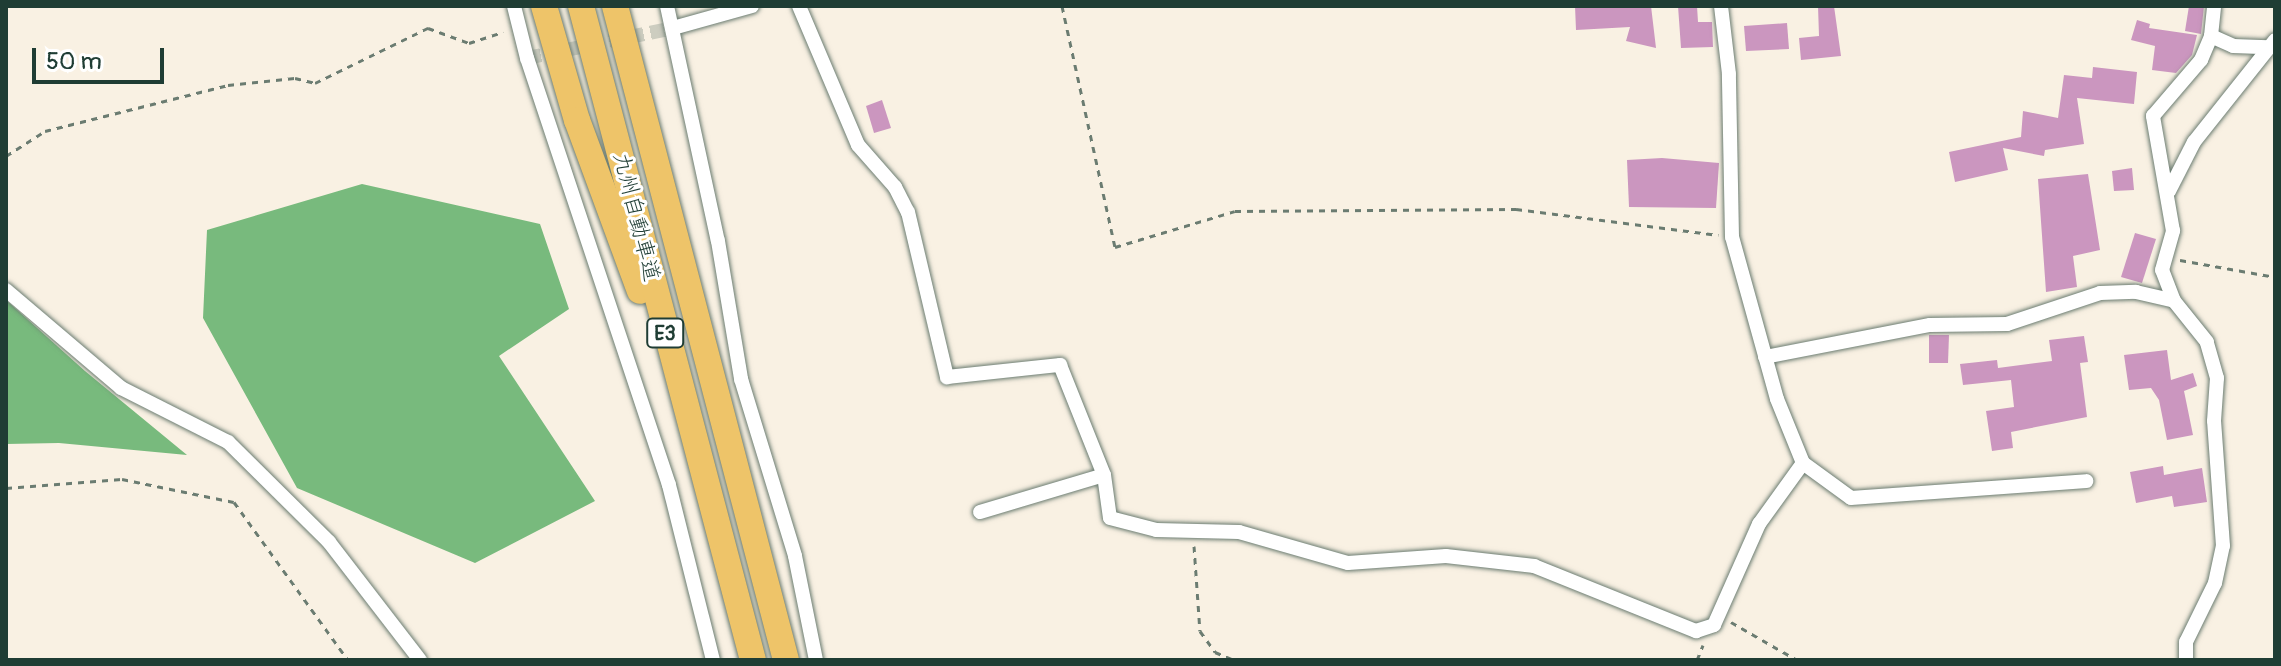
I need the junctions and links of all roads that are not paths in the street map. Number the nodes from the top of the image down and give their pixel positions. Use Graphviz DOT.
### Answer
graph roads {
  1 [pos="514,6"];
  2 [pos="544,6"];
  3 [pos="581,6"];
  4 [pos="615,6"];
  5 [pos="631,6"];
  6 [pos="667,6"];
  7 [pos="752,6"];
  8 [pos="799,6"];
  9 [pos="1721,6"];
  10 [pos="2214,6"];
  11 [pos="673,28"];
  12 [pos="2211,36"];
  13 [pos="2271,44"];
  14 [pos="2169,191"];
  15 [pos="671,211"];
  16 [pos="6,290"];
  17 [pos="2174,301"];
  18 [pos="1765,357"];
  19 [pos="688,422"];
  20 [pos="1803,463"];
  21 [pos="1104,475"];
  22 [pos="2086,481"];
  23 [pos="980,512"];
  24 [pos="420,660"];
  25 [pos="713,660"];
  26 [pos="753,660"];
  27 [pos="786,660"];
  28 [pos="816,660"];
  29 [pos="2186,660"];
  1 -- 25 [label="street"];
  2 -- 19 [label="highway"];
  3 -- 19 [label="highway, 九州自動車道 / E3"];
  4 -- 15 [label="highway, 九州自動車道 / E3"];
  5 -- 15 [label="highway"];
  6 -- 11 [label="street"];
  7 -- 11 [label="street"];
  8 -- 21 [label="street"];
  9 -- 18 [label="street"];
  10 -- 12 [label="street"];
  11 -- 28 [label="street"];
  12 -- 13 [label="street"];
  12 -- 14 [label="street"];
  13 -- 14 [label="street"];
  14 -- 17 [label="street"];
  15 -- 27 [label="highway, 九州自動車道 / E3"];
  16 -- 24 [label="street"];
  17 -- 18 [label="street"];
  17 -- 29 [label="street"];
  18 -- 20 [label="street"];
  19 -- 26 [label="highway, 九州自動車道 / E3"];
  20 -- 21 [label="street"];
  20 -- 22 [label="street"];
  21 -- 23 [label="street"];
}
